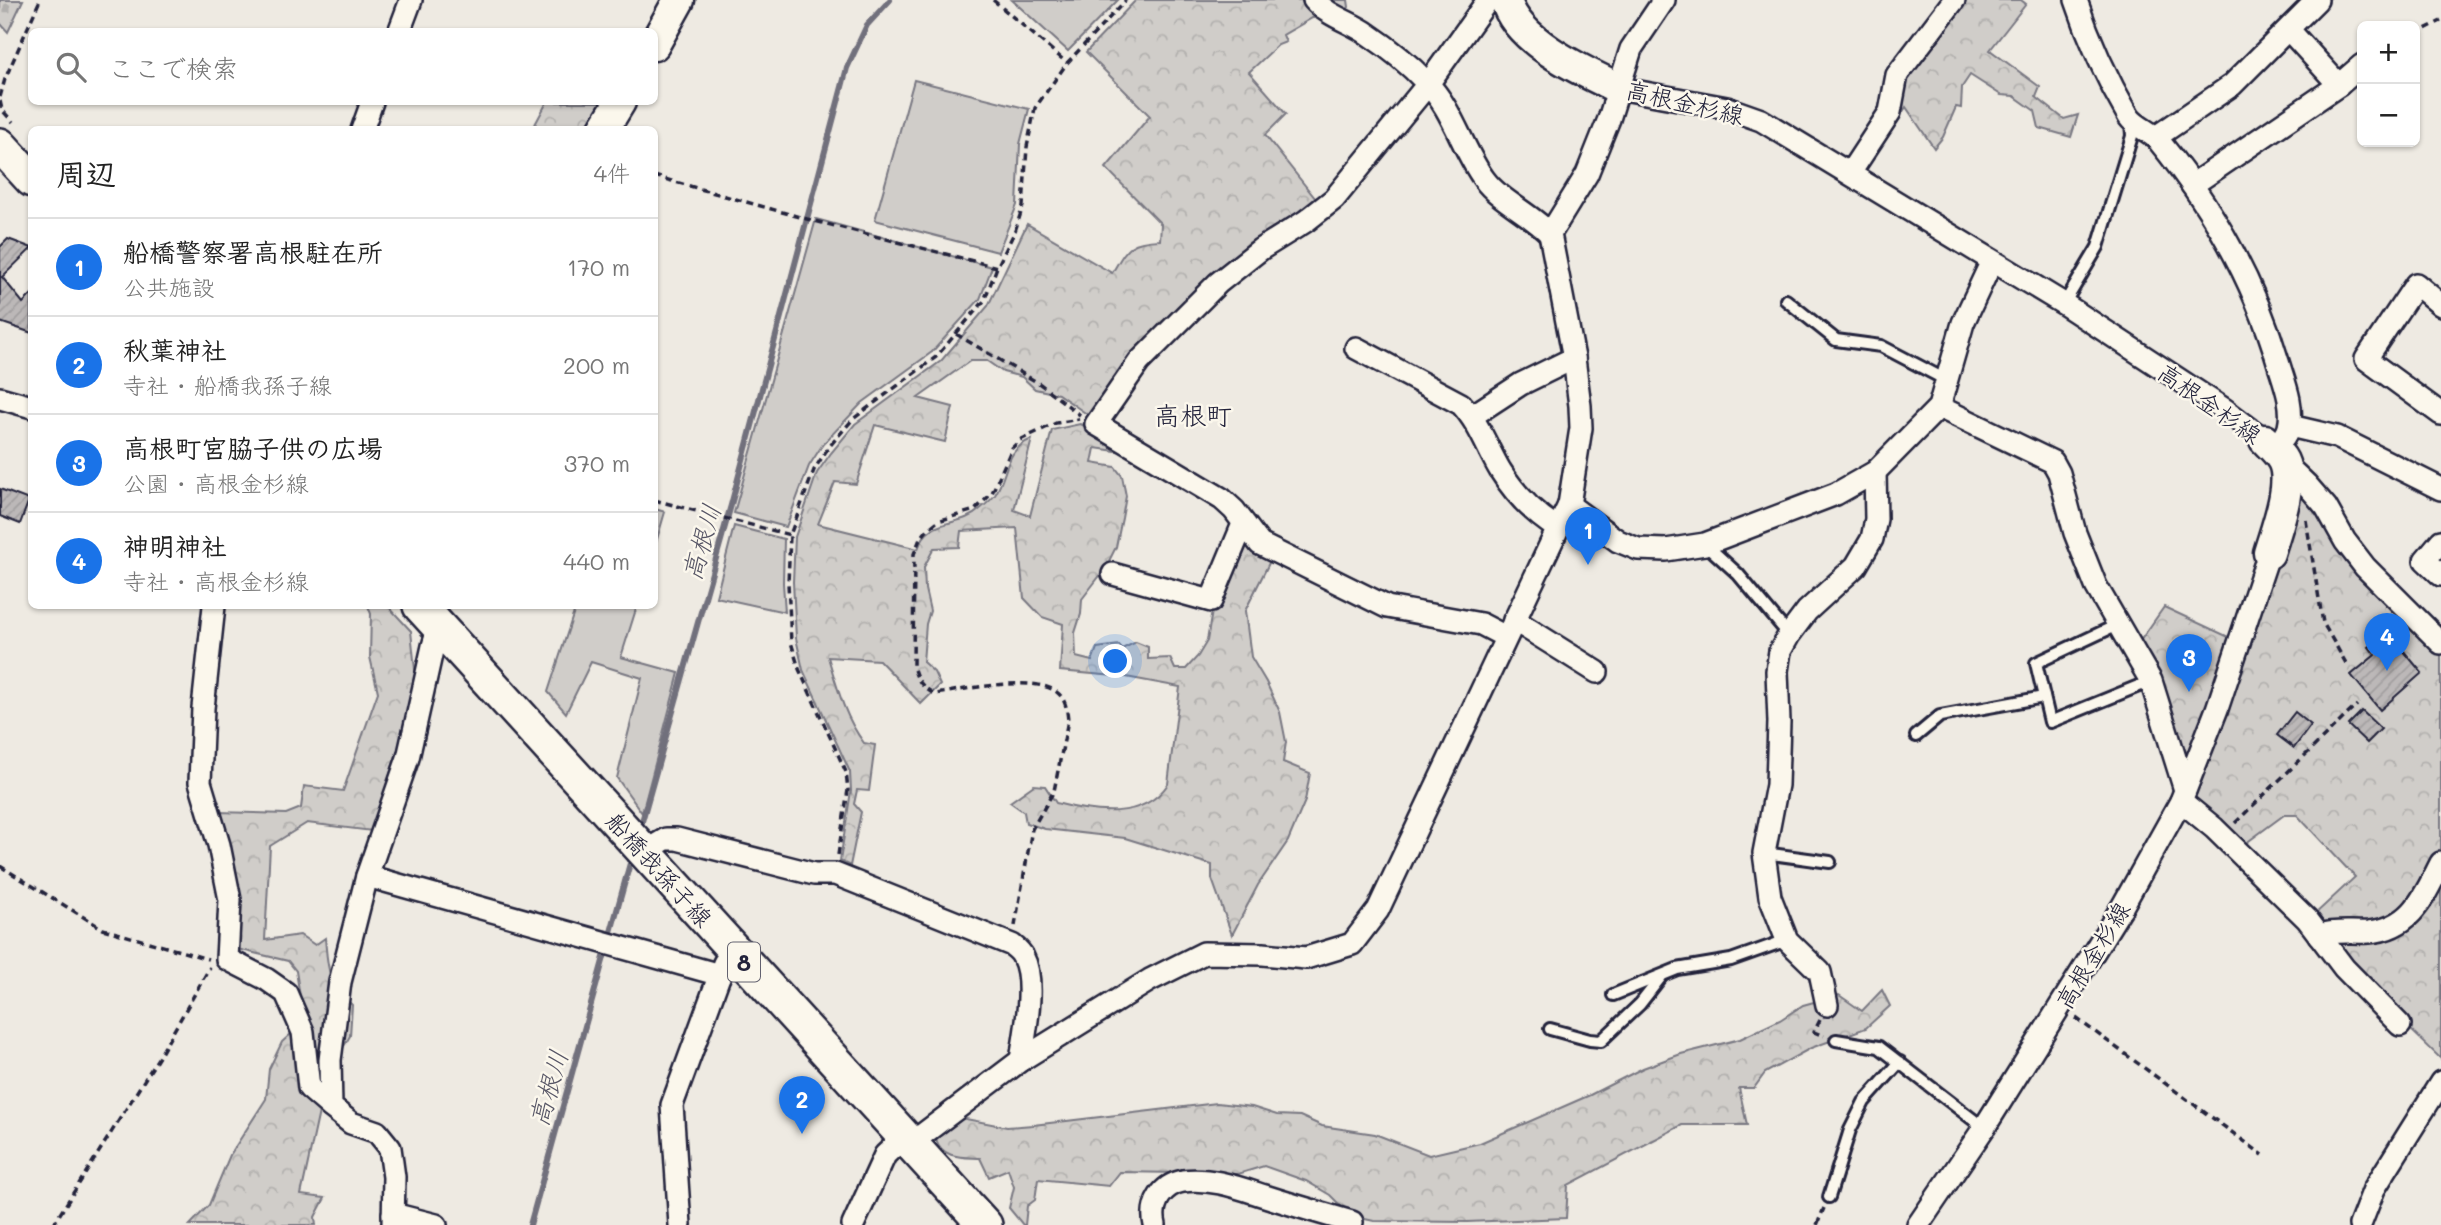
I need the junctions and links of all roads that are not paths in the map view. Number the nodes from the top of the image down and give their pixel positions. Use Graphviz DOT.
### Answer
graph roads {
  1 [pos="411,0"];
  2 [pos="680,0"];
  3 [pos="1314,0"];
  4 [pos="1488,0"];
  5 [pos="1506,0"];
  6 [pos="1664,0"];
  7 [pos="1954,0"];
  8 [pos="2076,0"];
  9 [pos="2317,0"];
  10 [pos="400,28"];
  11 [pos="2289,30"];
  12 [pos="658,38"];
  13 [pos="2357,69"];
  14 [pos="1428,83"];
  15 [pos="2339,85"];
  16 [pos="1618,88"];
  17 [pos="371,105"];
  18 [pos="618,105"];
  19 [pos="2131,120"];
  20 [pos="363,126"];
  21 [pos="605,126"];
  22 [pos="2156,137"];
  23 [pos="0,145"];
  24 [pos="1850,173"];
  25 [pos="28,176"];
  26 [pos="2192,185"];
  27 [pos="1550,234"];
  28 [pos="1992,261"];
  29 [pos="1786,300"];
  30 [pos="2064,304"];
  31 [pos="2441,305"];
  32 [pos="1356,348"];
  33 [pos="1574,358"];
  34 [pos="1945,380"];
  35 [pos="0,398"];
  36 [pos="28,406"];
  37 [pos="1939,407"];
  38 [pos="2441,414"];
  39 [pos="1472,416"];
  40 [pos="2278,444"];
  41 [pos="1875,472"];
  42 [pos="2441,488"];
  43 [pos="1569,505"];
  44 [pos="1243,524"];
  45 [pos="1557,528"];
  46 [pos="2441,541"];
  47 [pos="1705,544"];
  48 [pos="2269,553"];
  49 [pos="1114,574"];
  50 [pos="2441,575"];
  51 [pos="214,609"];
  52 [pos="430,616"];
  53 [pos="2117,625"];
  54 [pos="1510,628"];
  55 [pos="1788,635"];
  56 [pos="2441,643"];
  57 [pos="1597,672"];
  58 [pos="2151,681"];
  59 [pos="2044,697"];
  60 [pos="1916,736"];
  61 [pos="2183,795"];
  62 [pos="644,852"];
  63 [pos="1765,853"];
  64 [pos="1830,862"];
  65 [pos="2441,863"];
  66 [pos="367,876"];
  67 [pos="2319,935"];
  68 [pos="1787,940"];
  69 [pos="725,960"];
  70 [pos="1663,975"];
  71 [pos="1613,995"];
  72 [pos="1828,1005"];
  73 [pos="2400,1025"];
  74 [pos="1550,1029"];
  75 [pos="1836,1040"];
  76 [pos="1021,1060"];
  77 [pos="1900,1062"];
  78 [pos="2441,1082"];
  79 [pos="331,1107"];
  80 [pos="1984,1128"];
  81 [pos="907,1140"];
  82 [pos="1829,1197"];
  83 [pos="393,1219"];
  84 [pos="1352,1222"];
  85 [pos="436,1225"];
  86 [pos="680,1225"];
  87 [pos="853,1225"];
  88 [pos="985,1225"];
  89 [pos="1155,1225"];
  90 [pos="1918,1225"];
  91 [pos="2360,1225"];
  1 -- 10 [label="street"];
  2 -- 12 [label="street"];
  3 -- 14 [label="street"];
  4 -- 14 [label="street"];
  5 -- 16 [label="street, 高根金杉線"];
  6 -- 16 [label="street"];
  7 -- 24 [label="street"];
  8 -- 19 [label="street"];
  9 -- 11 [label="street"];
  11 -- 15 [label="street"];
  11 -- 22 [label="street"];
  13 -- 15 [label="street"];
  14 -- 27 [label="street"];
  14 -- 44 [label="street"];
  15 -- 26 [label="street"];
  16 -- 24 [label="street, 高根金杉線"];
  16 -- 27 [label="street"];
  17 -- 20 [label="street"];
  18 -- 21 [label="street"];
  19 -- 22 [label="street"];
  19 -- 30 [label="lane"];
  22 -- 26 [label="street"];
  23 -- 25 [label="main road"];
  24 -- 28 [label="street, 高根金杉線"];
  26 -- 40 [label="street"];
  27 -- 33 [label="street"];
  28 -- 30 [label="street, 高根金杉線"];
  28 -- 34 [label="street"];
  29 -- 34 [label="lane"];
  30 -- 40 [label="street, 高根金杉線"];
  31 -- 38 [label="street"];
  32 -- 39 [label="street"];
  33 -- 39 [label="street"];
  33 -- 43 [label="street"];
  34 -- 37 [label="street"];
  35 -- 36 [label="street"];
  37 -- 41 [label="street"];
  37 -- 53 [label="street"];
  39 -- 45 [label="street"];
  40 -- 42 [label="street"];
  40 -- 48 [label="street, 高根金杉線"];
  40 -- 56 [label="street"];
  41 -- 47 [label="street"];
  41 -- 55 [label="street"];
  43 -- 45 [label="street"];
  43 -- 47 [label="street"];
  44 -- 49 [label="street"];
  44 -- 54 [label="street"];
  45 -- 54 [label="street"];
  46 -- 50 [label="street"];
  47 -- 55 [label="lane"];
  48 -- 61 [label="street, 高根金杉線"];
  51 -- 79 [label="street"];
  52 -- 62 [label="main road, 船橋我孫子線 / 8"];
  52 -- 66 [label="street"];
  53 -- 58 [label="street"];
  53 -- 59 [label="lane"];
  54 -- 57 [label="street"];
  54 -- 76 [label="street"];
  55 -- 63 [label="street"];
  58 -- 59 [label="lane"];
  58 -- 61 [label="street"];
  59 -- 60 [label="lane"];
  61 -- 67 [label="street"];
  61 -- 80 [label="street, 高根金杉線"];
  62 -- 69 [label="main road, 船橋我孫子線 / 8"];
  62 -- 76 [label="street"];
  63 -- 64 [label="lane"];
  63 -- 68 [label="street"];
  65 -- 67 [label="street"];
  66 -- 69 [label="street"];
  66 -- 79 [label="street"];
  67 -- 73 [label="street"];
  68 -- 70 [label="lane"];
  68 -- 72 [label="street"];
  69 -- 81 [label="main road, 船橋我孫子線 / 8"];
  69 -- 86 [label="street"];
  70 -- 71 [label="lane"];
  70 -- 74 [label="lane"];
  75 -- 77 [label="lane"];
  76 -- 81 [label="street"];
  77 -- 80 [label="lane"];
  77 -- 82 [label="lane"];
  78 -- 91 [label="street"];
  79 -- 83 [label="street"];
  80 -- 90 [label="street, 高根金杉線"];
  81 -- 87 [label="street"];
  81 -- 88 [label="main road, 船橋我孫子線 / 8"];
  83 -- 85 [label="street"];
  84 -- 89 [label="street"];
}
